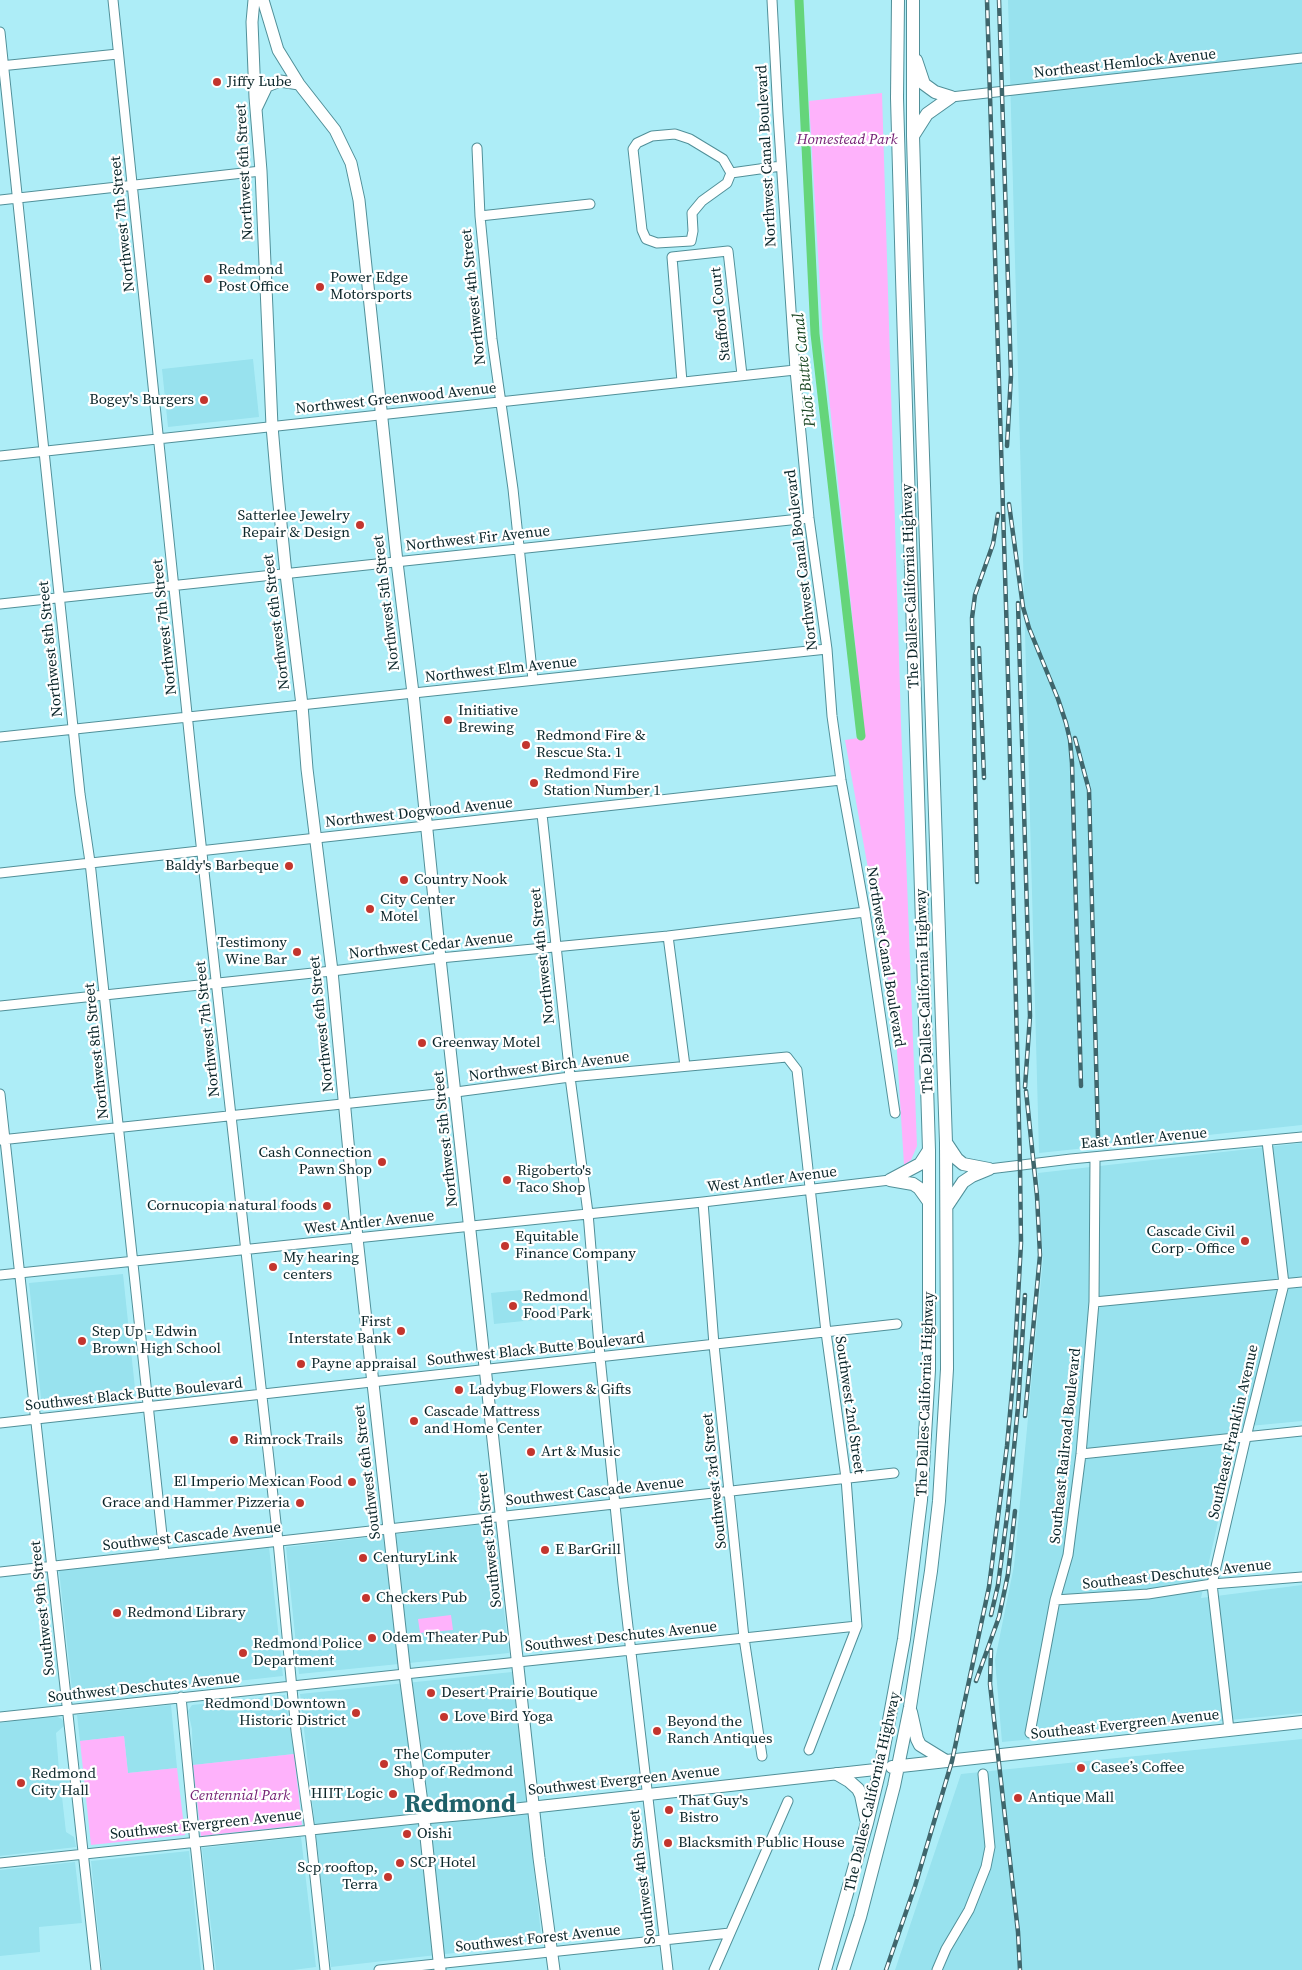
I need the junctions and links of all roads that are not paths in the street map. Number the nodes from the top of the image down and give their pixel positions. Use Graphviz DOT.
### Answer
graph roads {
  1 [pos="113,0"];
  2 [pos="254,0"];
  3 [pos="263,0"];
  4 [pos="772,0"];
  5 [pos="898,0"];
  6 [pos="913,0"];
  7 [pos="0,32"];
  8 [pos="912,51"];
  9 [pos="118,54"];
  10 [pos="1302,58"];
  11 [pos="2,66"];
  12 [pos="299,84"];
  13 [pos="951,97"];
  14 [pos="256,110"];
  15 [pos="914,136"];
  16 [pos="477,148"];
  17 [pos="782,166"];
  18 [pos="261,171"];
  19 [pos="731,172"];
  20 [pos="133,185"];
  21 [pos="17,198"];
  22 [pos="0,200"];
  23 [pos="590,204"];
  24 [pos="480,216"];
  25 [pos="795,370"];
  26 [pos="742,375"];
  27 [pos="682,382"];
  28 [pos="499,402"];
  29 [pos="381,414"];
  30 [pos="272,426"];
  31 [pos="159,438"];
  32 [pos="44,451"];
  33 [pos="0,456"];
  34 [pos="809,518"];
  35 [pos="519,549"];
  36 [pos="397,562"];
  37 [pos="286,574"];
  38 [pos="174,585"];
  39 [pos="59,598"];
  40 [pos="0,604"];
  41 [pos="827,649"];
  42 [pos="533,680"];
  43 [pos="413,693"];
  44 [pos="302,705"];
  45 [pos="188,717"];
  46 [pos="73,730"];
  47 [pos="0,738"];
  48 [pos="841,780"];
  49 [pos="542,814"];
  50 [pos="427,827"];
  51 [pos="316,838"];
  52 [pos="202,850"];
  53 [pos="90,862"];
  54 [pos="0,873"];
  55 [pos="865,912"];
  56 [pos="668,936"];
  57 [pos="556,946"];
  58 [pos="440,958"];
  59 [pos="332,971"];
  60 [pos="217,983"];
  61 [pos="104,995"];
  62 [pos="0,1006"];
  63 [pos="685,1066"];
  64 [pos="797,1070"];
  65 [pos="570,1077"];
  66 [pos="456,1092"];
  67 [pos="0,1094"];
  68 [pos="346,1104"];
  69 [pos="895,1113"];
  70 [pos="231,1116"];
  71 [pos="119,1128"];
  72 [pos="1302,1137"];
  73 [pos="2,1140"];
  74 [pos="1267,1141"];
  75 [pos="946,1143"];
  76 [pos="929,1150"];
  77 [pos="1095,1158"];
  78 [pos="988,1170"];
  79 [pos="890,1180"];
  80 [pos="810,1188"];
  81 [pos="703,1202"];
  82 [pos="929,1202"];
  83 [pos="947,1206"];
  84 [pos="588,1213"];
  85 [pos="470,1226"];
  86 [pos="357,1238"];
  87 [pos="246,1250"];
  88 [pos="134,1262"];
  89 [pos="20,1273"];
  90 [pos="0,1275"];
  91 [pos="1302,1282"];
  92 [pos="1284,1284"];
  93 [pos="1094,1302"];
  94 [pos="897,1324"];
  95 [pos="826,1332"];
  96 [pos="714,1345"];
  97 [pos="600,1357"];
  98 [pos="486,1369"];
  99 [pos="373,1381"];
  100 [pos="261,1395"];
  101 [pos="148,1407"];
  102 [pos="36,1419"];
  103 [pos="0,1423"];
  104 [pos="1302,1432"];
  105 [pos="1246,1436"];
  106 [pos="1081,1454"];
  107 [pos="894,1473"];
  108 [pos="846,1478"];
  109 [pos="730,1491"];
  110 [pos="615,1504"];
  111 [pos="502,1516"];
  112 [pos="390,1529"];
  113 [pos="278,1541"];
  114 [pos="164,1554"];
  115 [pos="52,1566"];
  116 [pos="0,1572"];
  117 [pos="1302,1577"];
  118 [pos="1212,1584"];
  119 [pos="1055,1600"];
  120 [pos="857,1626"];
  121 [pos="744,1638"];
  122 [pos="632,1650"];
  123 [pos="518,1662"];
  124 [pos="405,1674"];
  125 [pos="292,1686"];
  126 [pos="181,1698"];
  127 [pos="910,1707"];
  128 [pos="68,1709"];
  129 [pos="0,1717"];
  130 [pos="1302,1722"];
  131 [pos="1229,1730"];
  132 [pos="1030,1733"];
  133 [pos="809,1750"];
  134 [pos="762,1756"];
  135 [pos="949,1761"];
  136 [pos="898,1767"];
  137 [pos="880,1769"];
  138 [pos="837,1774"];
  139 [pos="983,1774"];
  140 [pos="648,1794"];
  141 [pos="788,1801"];
  142 [pos="534,1807"];
  143 [pos="424,1818"];
  144 [pos="867,1823"];
  145 [pos="310,1830"];
  146 [pos="195,1843"];
  147 [pos="83,1854"];
  148 [pos="0,1863"];
  149 [pos="730,1933"];
  150 [pos="665,1940"];
  151 [pos="552,1952"];
  152 [pos="439,1967"];
  153 [pos="96,1970"];
  154 [pos="209,1970"];
  155 [pos="325,1970"];
  156 [pos="379,1970"];
  157 [pos="554,1970"];
  158 [pos="668,1970"];
  159 [pos="714,1970"];
  160 [pos="824,1970"];
  161 [pos="843,1970"];
  162 [pos="937,1970"];
  1 -- 9 [label="street, Northwest 7th Street"];
  2 -- 14 [label="main road, Northwest 6th Street"];
  3 -- 12 [label="main road, Northwest 5th Street"];
  4 -- 17 [label="street, Northwest Canal Boulevard"];
  5 -- 76 [label="highway, The Dalles-California Highway"];
  6 -- 8 [label="highway, The Dalles-California Highway"];
  7 -- 11 [label="street, Northwest 8th Street"];
  8 -- 13 [label="highway"];
  8 -- 15 [label="highway, The Dalles-California Highway"];
  9 -- 11 [label="street"];
  9 -- 20 [label="street, Northwest 7th Street"];
  10 -- 13 [label="street, Northeast Hemlock Avenue"];
  11 -- 21 [label="street, Northwest 8th Street"];
  12 -- 14 [label="main road"];
  12 -- 29 [label="main road, Northwest 5th Street"];
  13 -- 15 [label="highway"];
  14 -- 18 [label="main road, Northwest 6th Street"];
  15 -- 75 [label="highway, The Dalles-California Highway"];
  16 -- 24 [label="street, Northwest 4th Street"];
  17 -- 19 [label="street"];
  17 -- 25 [label="street, Northwest Canal Boulevard"];
  18 -- 20 [label="street"];
  18 -- 30 [label="main road, Northwest 6th Street"];
  19 -- 19 [label="street"];
  20 -- 21 [label="street"];
  20 -- 31 [label="street, Northwest 7th Street"];
  21 -- 22 [label="street"];
  21 -- 32 [label="street, Northwest 8th Street"];
  23 -- 24 [label="street"];
  24 -- 28 [label="street, Northwest 4th Street"];
  25 -- 26 [label="street, Northwest Greenwood Avenue"];
  25 -- 34 [label="street, Northwest Canal Boulevard"];
  26 -- 27 [label="street, Northwest Greenwood Avenue"];
  26 -- 27 [label="street, Stafford Court"];
  27 -- 28 [label="street, Northwest Greenwood Avenue"];
  28 -- 29 [label="street, Northwest Greenwood Avenue"];
  28 -- 35 [label="street, Northwest 4th Street"];
  29 -- 30 [label="street, Northwest Greenwood Avenue"];
  29 -- 36 [label="main road, Northwest 5th Street"];
  30 -- 31 [label="street, Northwest Greenwood Avenue"];
  30 -- 37 [label="main road, Northwest 6th Street"];
  31 -- 32 [label="street, Northwest Greenwood Avenue"];
  31 -- 38 [label="street, Northwest 7th Street"];
  32 -- 33 [label="street, Northwest Greenwood Avenue"];
  32 -- 39 [label="street, Northwest 8th Street"];
  34 -- 35 [label="street, Northwest Fir Avenue"];
  34 -- 41 [label="street, Northwest Canal Boulevard"];
  35 -- 36 [label="street, Northwest Fir Avenue"];
  35 -- 42 [label="street, Northwest 4th Street"];
  36 -- 37 [label="street, Northwest Fir Avenue"];
  36 -- 43 [label="main road, Northwest 5th Street"];
  37 -- 38 [label="street, Northwest Fir Avenue"];
  37 -- 44 [label="main road, Northwest 6th Street"];
  38 -- 39 [label="street, Northwest Fir Avenue"];
  38 -- 45 [label="street, Northwest 7th Street"];
  39 -- 40 [label="street, Northwest Fir Avenue"];
  39 -- 46 [label="street, Northwest 8th Street"];
  41 -- 42 [label="street, Northwest Elm Avenue"];
  41 -- 48 [label="street, Northwest Canal Boulevard"];
  42 -- 43 [label="street, Northwest Elm Avenue"];
  43 -- 44 [label="street, Northwest Elm Avenue"];
  43 -- 50 [label="main road, Northwest 5th Street"];
  44 -- 45 [label="street, Northwest Elm Avenue"];
  44 -- 51 [label="main road, Northwest 6th Street"];
  45 -- 46 [label="street, Northwest Elm Avenue"];
  45 -- 52 [label="street, Northwest 7th Street"];
  46 -- 47 [label="street, Northwest Elm Avenue"];
  46 -- 53 [label="street, Northwest 8th Street"];
  48 -- 49 [label="street, Northwest Dogwood Avenue"];
  48 -- 55 [label="street, Northwest Canal Boulevard"];
  49 -- 50 [label="street, Northwest Dogwood Avenue"];
  49 -- 57 [label="street, Northwest 4th Street"];
  50 -- 51 [label="street, Northwest Dogwood Avenue"];
  50 -- 58 [label="main road, Northwest 5th Street"];
  51 -- 52 [label="street, Northwest Dogwood Avenue"];
  51 -- 59 [label="main road, Northwest 6th Street"];
  52 -- 53 [label="street, Northwest Dogwood Avenue"];
  52 -- 60 [label="street, Northwest 7th Street"];
  53 -- 54 [label="street, Northwest Dogwood Avenue"];
  53 -- 61 [label="street, Northwest 8th Street"];
  55 -- 56 [label="street, Northwest Cedar Avenue"];
  55 -- 69 [label="street, Northwest Canal Boulevard"];
  56 -- 57 [label="street, Northwest Cedar Avenue"];
  56 -- 63 [label="street"];
  57 -- 58 [label="street, Northwest Cedar Avenue"];
  57 -- 65 [label="street, Northwest 4th Street"];
  58 -- 59 [label="street, Northwest Cedar Avenue"];
  58 -- 66 [label="main road, Northwest 5th Street"];
  59 -- 60 [label="street, Northwest Cedar Avenue"];
  59 -- 68 [label="main road, Northwest 6th Street"];
  60 -- 61 [label="street, Northwest Cedar Avenue"];
  60 -- 70 [label="street, Northwest 7th Street"];
  61 -- 62 [label="street, Northwest Cedar Avenue"];
  61 -- 71 [label="street, Northwest 8th Street"];
  63 -- 64 [label="street, Northwest Birch Avenue"];
  63 -- 65 [label="street, Northwest Birch Avenue"];
  64 -- 80 [label="street, Southwest 2nd Street"];
  65 -- 66 [label="street, Northwest Birch Avenue"];
  65 -- 84 [label="street, Northwest 4th Street"];
  66 -- 68 [label="street, Northwest Birch Avenue"];
  66 -- 85 [label="main road, Northwest 5th Street"];
  67 -- 73 [label="street, Southwest 9th Street"];
  68 -- 70 [label="street, Northwest Birch Avenue"];
  68 -- 86 [label="main road, Northwest 6th Street"];
  70 -- 71 [label="street, Northwest Birch Avenue"];
  70 -- 87 [label="street, Northwest 7th Street"];
  71 -- 73 [label="street, Northwest Birch Avenue"];
  71 -- 88 [label="street, Northwest 8th Street"];
  72 -- 74 [label="street, East Antler Avenue"];
  73 -- 89 [label="street, Southwest 9th Street"];
  74 -- 77 [label="street, East Antler Avenue"];
  74 -- 92 [label="street, Southeast Franklin Avenue"];
  75 -- 78 [label="highway"];
  75 -- 83 [label="highway, The Dalles-California Highway"];
  76 -- 79 [label="highway"];
  76 -- 82 [label="highway, The Dalles-California Highway"];
  77 -- 78 [label="street, East Antler Avenue"];
  77 -- 93 [label="street, Southeast Railroad Boulevard"];
  78 -- 83 [label="highway"];
  79 -- 80 [label="street, West Antler Avenue"];
  79 -- 82 [label="highway"];
  80 -- 81 [label="street, West Antler Avenue"];
  80 -- 95 [label="street, Southwest 2nd Street"];
  81 -- 84 [label="street, West Antler Avenue"];
  81 -- 96 [label="street, Southwest 3rd Street"];
  82 -- 137 [label="highway, The Dalles-California Highway"];
  83 -- 127 [label="highway, The Dalles-California Highway"];
  84 -- 85 [label="street, West Antler Avenue"];
  84 -- 97 [label="street, Southwest 4th Street"];
  85 -- 86 [label="street, West Antler Avenue"];
  85 -- 98 [label="main road, Southwest 5th Street"];
  86 -- 87 [label="street, West Antler Avenue"];
  86 -- 99 [label="main road, Southwest 6th Street"];
  87 -- 88 [label="street, West Antler Avenue"];
  87 -- 100 [label="street, Northwest 7th Street"];
  88 -- 89 [label="street, West Antler Avenue"];
  88 -- 101 [label="street, Northwest 8th Street"];
  89 -- 90 [label="street, West Antler Avenue"];
  89 -- 102 [label="street, Southwest 9th Street"];
  91 -- 92 [label="street"];
  92 -- 93 [label="street"];
  92 -- 105 [label="street, Southeast Franklin Avenue"];
  93 -- 106 [label="street, Southeast Railroad Boulevard"];
  94 -- 95 [label="street, Southwest Black Butte Boulevard"];
  95 -- 96 [label="street, Southwest Black Butte Boulevard"];
  95 -- 108 [label="street, Southwest 2nd Street"];
  96 -- 97 [label="street, Southwest Black Butte Boulevard"];
  96 -- 109 [label="street, Southwest 3rd Street"];
  97 -- 98 [label="street, Southwest Black Butte Boulevard"];
  97 -- 110 [label="street, Southwest 4th Street"];
  98 -- 99 [label="street, Southwest Black Butte Boulevard"];
  98 -- 111 [label="main road, Southwest 5th Street"];
  99 -- 100 [label="street, Southwest Black Butte Boulevard"];
  99 -- 112 [label="main road, Southwest 6th Street"];
  100 -- 101 [label="street, Southwest Black Butte Boulevard"];
  100 -- 113 [label="street, Northwest 7th Street"];
  101 -- 102 [label="street, Southwest Black Butte Boulevard"];
  101 -- 114 [label="street, Northwest 8th Street"];
  102 -- 103 [label="street, Southwest Black Butte Boulevard"];
  102 -- 115 [label="street, Southwest 9th Street"];
  104 -- 105 [label="street"];
  105 -- 106 [label="street"];
  105 -- 118 [label="street, Southeast Franklin Avenue"];
  106 -- 119 [label="street, Southeast Railroad Boulevard"];
  107 -- 108 [label="street, Southwest Cascade Avenue"];
  108 -- 109 [label="street, Southwest Cascade Avenue"];
  108 -- 120 [label="street, Southwest 2nd Street"];
  109 -- 110 [label="street, Southwest Cascade Avenue"];
  109 -- 121 [label="street, Southwest 3rd Street"];
  110 -- 111 [label="street, Southwest Cascade Avenue"];
  110 -- 122 [label="street, Southwest 4th Street"];
  111 -- 112 [label="street, Southwest Cascade Avenue"];
  111 -- 123 [label="main road, Southwest 5th Street"];
  112 -- 113 [label="street, Southwest Cascade Avenue"];
  112 -- 124 [label="main road, Southwest 6th Street"];
  113 -- 114 [label="street, Southwest Cascade Avenue"];
  113 -- 125 [label="street, Northwest 7th Street"];
  114 -- 115 [label="street, Southwest Cascade Avenue"];
  115 -- 116 [label="street, Southwest Cascade Avenue"];
  115 -- 128 [label="street, Southwest 9th Street"];
  117 -- 118 [label="street, Southeast Deschutes Avenue"];
  118 -- 119 [label="street, Southeast Deschutes Avenue"];
  118 -- 131 [label="street, Southeast Franklin Avenue"];
  119 -- 132 [label="street, Southeast Railroad Boulevard"];
  120 -- 121 [label="street, Southwest Deschutes Avenue"];
  120 -- 133 [label="street"];
  121 -- 122 [label="street, Southwest Deschutes Avenue"];
  121 -- 134 [label="street, Southwest 3rd Street"];
  122 -- 123 [label="street, Southwest Deschutes Avenue"];
  122 -- 140 [label="street, Southwest 4th Street"];
  123 -- 124 [label="street, Southwest Deschutes Avenue"];
  123 -- 142 [label="main road, Southwest 5th Street"];
  124 -- 125 [label="street, Southwest Deschutes Avenue"];
  124 -- 143 [label="main road, Southwest 6th Street"];
  125 -- 126 [label="street, Southwest Deschutes Avenue"];
  125 -- 145 [label="street, Northwest 7th Street"];
  126 -- 128 [label="street, Southwest Deschutes Avenue"];
  126 -- 146 [label="street"];
  127 -- 135 [label="highway"];
  127 -- 136 [label="highway, The Dalles-California Highway"];
  128 -- 129 [label="street, Southwest Deschutes Avenue"];
  128 -- 147 [label="street, Southwest 9th Street"];
  130 -- 131 [label="highway, Southeast Evergreen Avenue"];
  131 -- 135 [label="highway, Southeast Evergreen Avenue"];
  135 -- 136 [label="highway, Southwest Evergreen Avenue"];
  136 -- 137 [label="highway, Southwest Evergreen Avenue"];
  136 -- 161 [label="highway, The Dalles-California Highway"];
  137 -- 138 [label="main road, Southwest Evergreen Avenue"];
  137 -- 144 [label="highway, The Dalles-California Highway"];
  138 -- 140 [label="main road, Southwest Evergreen Avenue"];
  138 -- 144 [label="highway"];
  139 -- 162 [label="street"];
  140 -- 142 [label="main road, Southwest Evergreen Avenue"];
  140 -- 150 [label="street, Southwest 4th Street"];
  141 -- 149 [label="street"];
  142 -- 143 [label="main road, Southwest Evergreen Avenue"];
  142 -- 151 [label="main road, Southwest 5th Street"];
  143 -- 145 [label="street, Southwest Evergreen Avenue"];
  143 -- 152 [label="main road, Southwest 6th Street"];
  144 -- 160 [label="highway, The Dalles-California Highway"];
  145 -- 146 [label="street, Southwest Evergreen Avenue"];
  145 -- 155 [label="street, Northwest 7th Street"];
  146 -- 147 [label="street, Southwest Evergreen Avenue"];
  146 -- 154 [label="street"];
  147 -- 148 [label="street, Southwest Evergreen Avenue"];
  147 -- 153 [label="street, Southwest 9th Street"];
  149 -- 150 [label="street, Southwest Forest Avenue"];
  149 -- 159 [label="street"];
  150 -- 151 [label="street, Southwest Forest Avenue"];
  150 -- 158 [label="street, Southwest 4th Street"];
  151 -- 152 [label="street, Southwest Forest Avenue"];
  151 -- 157 [label="main road, Southwest 5th Street"];
  152 -- 156 [label="street, Southwest Forest Avenue"];
}
